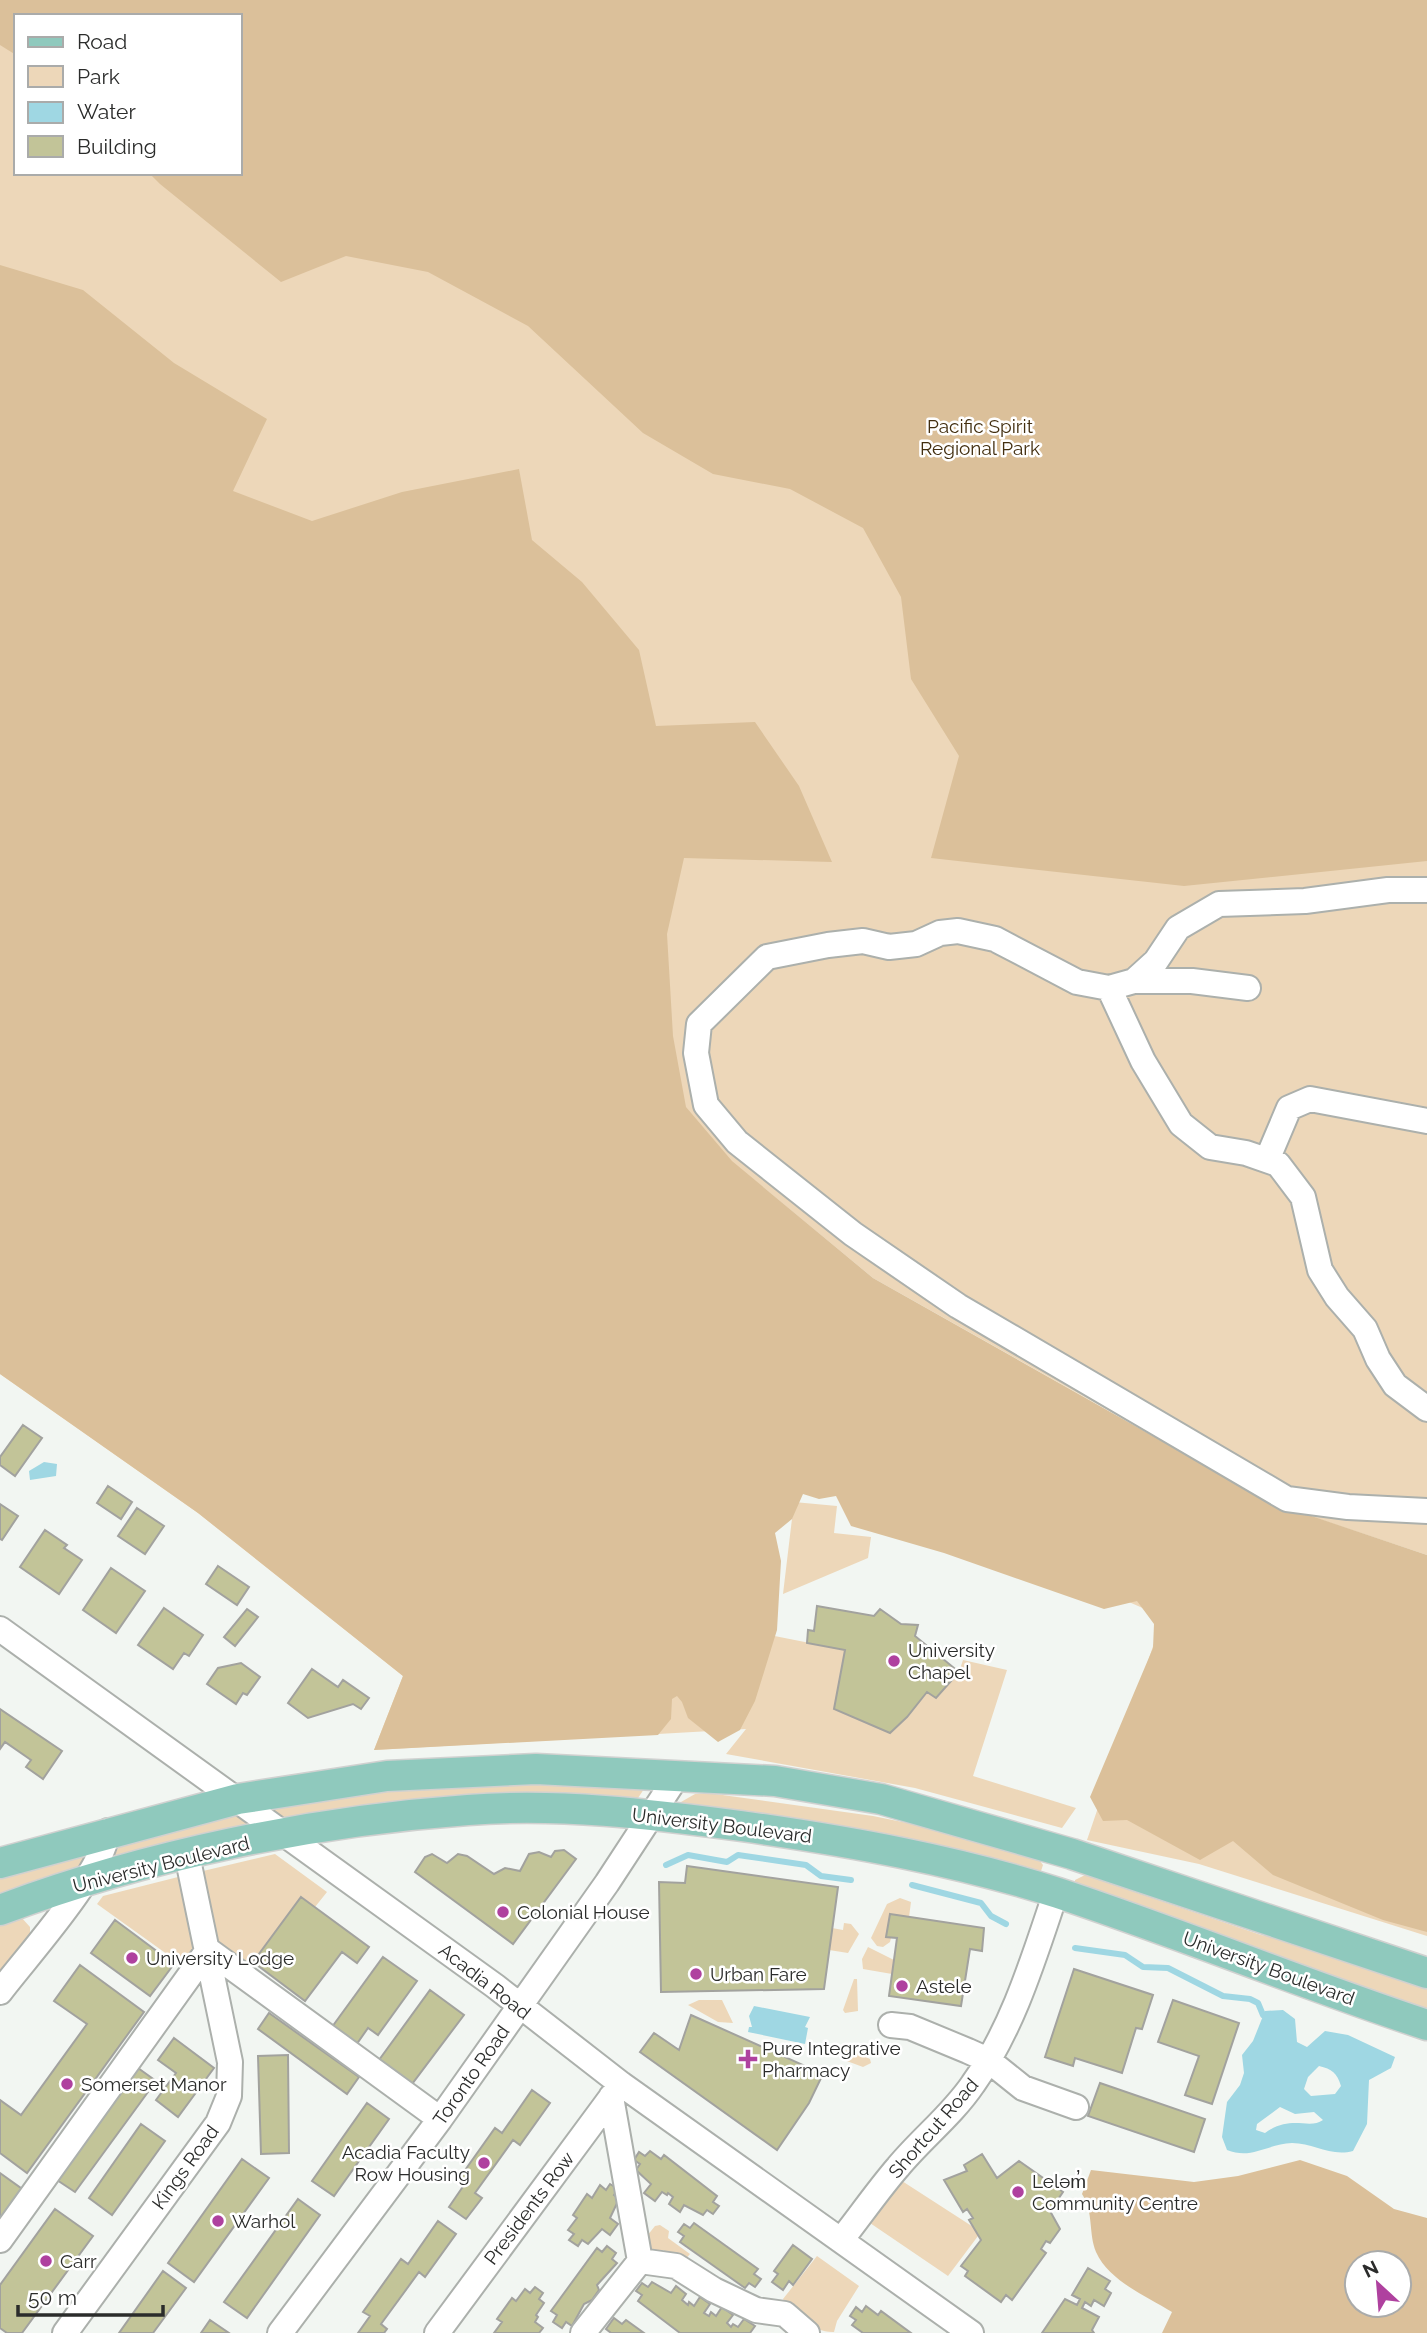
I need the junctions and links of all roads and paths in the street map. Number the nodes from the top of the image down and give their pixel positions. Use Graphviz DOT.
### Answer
graph roads {
  1 [pos="1427,890"];
  2 [pos="1134,981"];
  3 [pos="1109,988"];
  4 [pos="1248,988"];
  5 [pos="1427,1121"];
  6 [pos="1266,1160"];
  7 [pos="1427,1409"];
  8 [pos="1427,1511"];
  9 [pos="0,1629"];
  10 [pos="677,1776"];
  11 [pos="238,1799"];
  12 [pos="653,1814"];
  13 [pos="108,1831"];
  14 [pos="285,1834"];
  15 [pos="1072,1854"];
  16 [pos="187,1855"];
  17 [pos="0,1863"];
  18 [pos="83,1881"];
  19 [pos="1056,1892"];
  20 [pos="0,1910"];
  21 [pos="208,1950"];
  22 [pos="1427,1973"];
  23 [pos="0,1992"];
  24 [pos="519,2006"];
  25 [pos="891,2025"];
  26 [pos="1427,2025"];
  27 [pos="988,2060"];
  28 [pos="616,2091"];
  29 [pos="1076,2107"];
  30 [pos="440,2119"];
  31 [pos="842,2239"];
  32 [pos="0,2240"];
  33 [pos="640,2261"];
  34 [pos="65,2333"];
  35 [pos="280,2333"];
  36 [pos="437,2333"];
  37 [pos="583,2333"];
  38 [pos="807,2333"];
  39 [pos="971,2333"];
  1 -- 2 [label="street"];
  2 -- 3 [label="street"];
  2 -- 4 [label="street"];
  3 -- 6 [label="street"];
  3 -- 8 [label="street"];
  5 -- 6 [label="street"];
  6 -- 7 [label="street"];
  9 -- 11 [label="street, Acadia Road"];
  10 -- 11 [label="main road"];
  10 -- 12 [label="street, Toronto Road"];
  10 -- 15 [label="main road"];
  11 -- 13 [label="main road"];
  11 -- 14 [label="street, Acadia Road"];
  12 -- 14 [label="main road, University Boulevard"];
  12 -- 19 [label="main road, University Boulevard"];
  12 -- 24 [label="street, Toronto Road"];
  13 -- 17 [label="main road"];
  13 -- 18 [label="street"];
  14 -- 16 [label="main road, University Boulevard"];
  14 -- 24 [label="street, Acadia Road"];
  15 -- 19 [label="main road"];
  15 -- 22 [label="main road"];
  16 -- 18 [label="main road, University Boulevard"];
  16 -- 21 [label="street, Kings Road"];
  18 -- 20 [label="main road, University Boulevard"];
  18 -- 23 [label="street"];
  19 -- 26 [label="main road, University Boulevard"];
  19 -- 27 [label="street, Shortcut Road"];
  21 -- 30 [label="street"];
  21 -- 32 [label="street"];
  21 -- 34 [label="street, Kings Road"];
  24 -- 28 [label="street, Acadia Road"];
  24 -- 30 [label="street, Toronto Road"];
  25 -- 27 [label="street"];
  27 -- 29 [label="street"];
  27 -- 31 [label="street, Shortcut Road"];
  28 -- 31 [label="street, Acadia Road"];
  28 -- 33 [label="street"];
  28 -- 36 [label="street, Presidents Row"];
  30 -- 35 [label="street, Toronto Road"];
  31 -- 39 [label="street, Acadia Road"];
  33 -- 37 [label="street"];
  33 -- 38 [label="street"];
}
